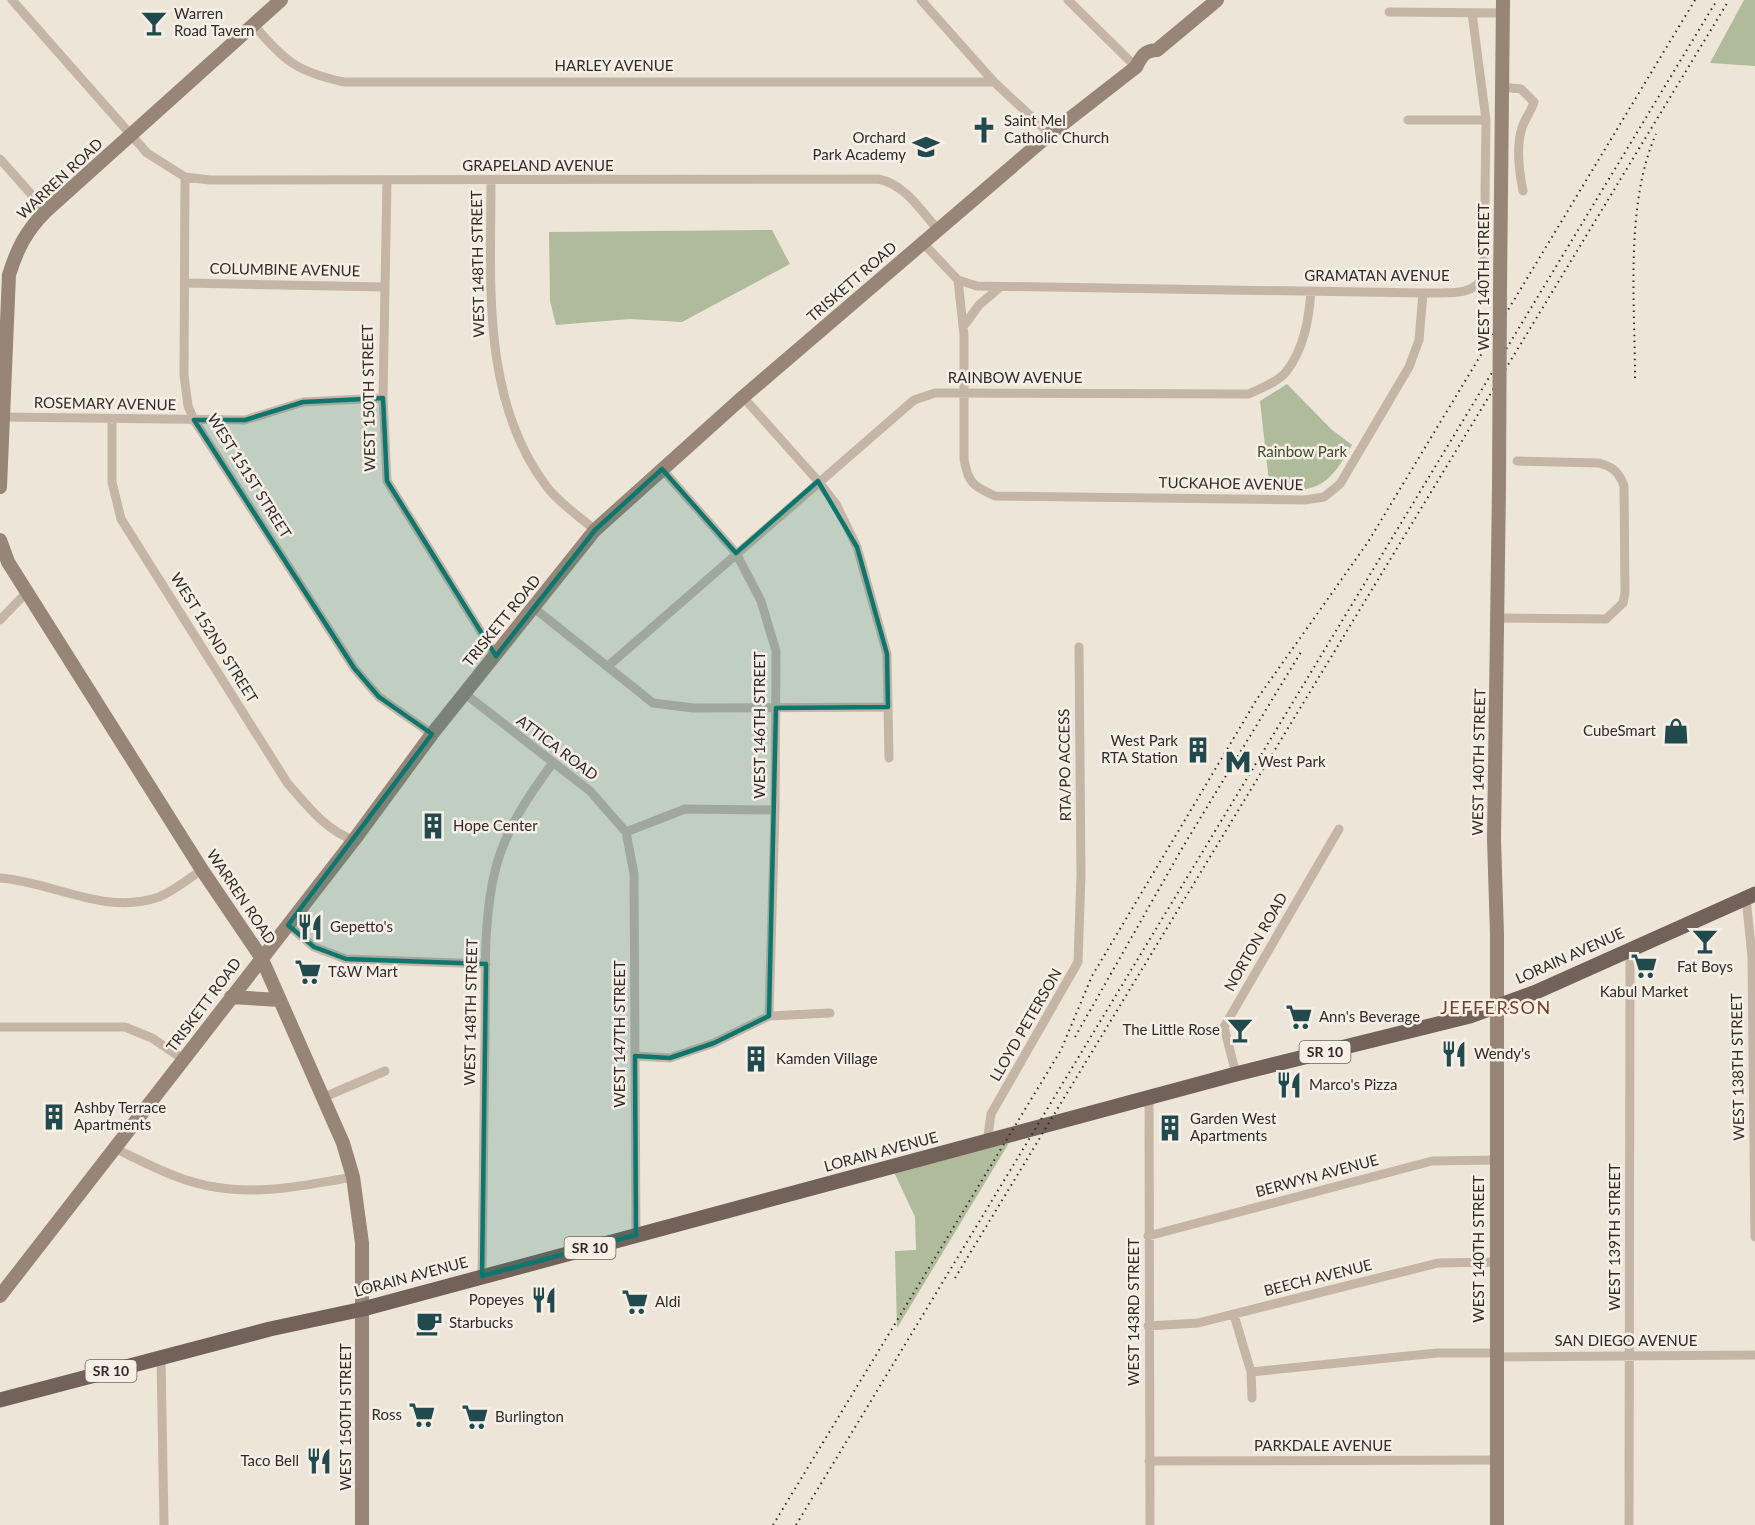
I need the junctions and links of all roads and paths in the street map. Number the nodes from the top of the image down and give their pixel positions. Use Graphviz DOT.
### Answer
graph roads {
  1 [pos="12,0"];
  2 [pos="280,0"];
  3 [pos="921,0"];
  4 [pos="1068,0"];
  5 [pos="1217,0"];
  6 [pos="1503,6"];
  7 [pos="1389,12"];
  8 [pos="1472,13"];
  9 [pos="253,24"];
  10 [pos="1136,67"];
  11 [pos="994,82"];
  12 [pos="1502,87"];
  13 [pos="1408,120"];
  14 [pos="1486,120"];
  15 [pos="1050,134"];
  16 [pos="132,135"];
  17 [pos="0,159"];
  18 [pos="185,177"];
  19 [pos="387,180"];
  20 [pos="491,181"];
  21 [pos="1524,191"];
  22 [pos="46,211"];
  23 [pos="939,231"];
  24 [pos="923,243"];
  25 [pos="958,280"];
  26 [pos="185,283"];
  27 [pos="386,287"];
  28 [pos="999,288"];
  29 [pos="1311,291"];
  30 [pos="1423,293"];
  31 [pos="4,301"];
  32 [pos="963,327"];
  33 [pos="964,392"];
  34 [pos="743,397"];
  35 [pos="383,398"];
  36 [pos="4,417"];
  37 [pos="112,419"];
  38 [pos="195,420"];
  39 [pos="1517,461"];
  40 [pos="662,469"];
  41 [pos="819,481"];
  42 [pos="0,487"];
  43 [pos="595,530"];
  44 [pos="0,540"];
  45 [pos="736,553"];
  46 [pos="27,592"];
  47 [pos="534,608"];
  48 [pos="1498,618"];
  49 [pos="0,620"];
  50 [pos="1079,647"];
  51 [pos="496,656"];
  52 [pos="608,666"];
  53 [pos="464,693"];
  54 [pos="888,707"];
  55 [pos="776,708"];
  56 [pos="432,734"];
  57 [pos="889,758"];
  58 [pos="552,764"];
  59 [pos="775,810"];
  60 [pos="1339,829"];
  61 [pos="626,832"];
  62 [pos="354,840"];
  63 [pos="202,870"];
  64 [pos="0,878"];
  65 [pos="1081,883"];
  66 [pos="1750,896"];
  67 [pos="1755,910"];
  68 [pos="288,925"];
  69 [pos="1630,949"];
  70 [pos="261,957"];
  71 [pos="486,964"];
  72 [pos="231,997"];
  73 [pos="280,1000"];
  74 [pos="1496,1007"];
  75 [pos="830,1013"];
  76 [pos="769,1016"];
  77 [pos="0,1027"];
  78 [pos="635,1056"];
  79 [pos="183,1059"];
  80 [pos="385,1071"];
  81 [pos="1236,1074"];
  82 [pos="322,1098"];
  83 [pos="1149,1099"];
  84 [pos="987,1143"];
  85 [pos="116,1149"];
  86 [pos="1495,1160"];
  87 [pos="353,1178"];
  88 [pos="636,1235"];
  89 [pos="1148,1236"];
  90 [pos="1755,1237"];
  91 [pos="1496,1262"];
  92 [pos="482,1276"];
  93 [pos="0,1296"];
  94 [pos="363,1309"];
  95 [pos="1234,1315"];
  96 [pos="1148,1326"];
  97 [pos="1496,1355"];
  98 [pos="1755,1355"];
  99 [pos="1630,1356"];
  100 [pos="161,1358"];
  101 [pos="1251,1372"];
  102 [pos="1251,1398"];
  103 [pos="0,1400"];
  104 [pos="1497,1460"];
  105 [pos="1149,1461"];
  106 [pos="164,1525"];
  107 [pos="362,1525"];
  108 [pos="1150,1525"];
  109 [pos="1497,1525"];
  110 [pos="1629,1525"];
  1 -- 16 [label="street, GRAPELAND AVENUE"];
  2 -- 9 [label="main road, WARREN ROAD"];
  3 -- 11 [label="street"];
  4 -- 10 [label="street"];
  5 -- 10 [label="main road, TRISKETT ROAD"];
  6 -- 8 [label="street"];
  6 -- 12 [label="main road, WEST 140TH STREET"];
  7 -- 8 [label="street"];
  8 -- 14 [label="street, GRAMATAN AVENUE"];
  9 -- 11 [label="street, HARLEY AVENUE"];
  9 -- 16 [label="main road, WARREN ROAD"];
  10 -- 15 [label="main road, TRISKETT ROAD"];
  11 -- 15 [label="street"];
  12 -- 21 [label="street"];
  12 -- 48 [label="main road, WEST 140TH STREET, bridge"];
  13 -- 14 [label="street"];
  14 -- 30 [label="street, GRAMATAN AVENUE"];
  15 -- 23 [label="main road, TRISKETT ROAD"];
  16 -- 18 [label="street, GRAPELAND AVENUE"];
  16 -- 22 [label="main road, WARREN ROAD"];
  17 -- 22 [label="street"];
  18 -- 19 [label="street, GRAPELAND AVENUE"];
  18 -- 26 [label="street, WEST 151ST STREET"];
  19 -- 20 [label="street, GRAPELAND AVENUE"];
  19 -- 27 [label="street, WEST 150TH STREET"];
  20 -- 23 [label="street, GRAPELAND AVENUE"];
  20 -- 43 [label="street, WEST 148TH STREET"];
  22 -- 31 [label="main road, WARREN ROAD"];
  23 -- 24 [label="main road, TRISKETT ROAD"];
  24 -- 25 [label="street"];
  24 -- 34 [label="main road, TRISKETT ROAD"];
  25 -- 28 [label="street, GRAMATAN AVENUE"];
  25 -- 32 [label="street"];
  26 -- 27 [label="street, COLUMBINE AVENUE"];
  26 -- 38 [label="street, WEST 151ST STREET"];
  27 -- 35 [label="street, WEST 150TH STREET"];
  28 -- 29 [label="street, GRAMATAN AVENUE"];
  28 -- 32 [label="street"];
  29 -- 30 [label="street, GRAMATAN AVENUE"];
  29 -- 33 [label="street, RAINBOW AVENUE"];
  30 -- 33 [label="street, TUCKAHOE AVENUE"];
  31 -- 36 [label="main road, WARREN ROAD"];
  32 -- 33 [label="street"];
  33 -- 41 [label="street, RAINBOW AVENUE"];
  34 -- 40 [label="main road, TRISKETT ROAD"];
  34 -- 41 [label="street"];
  35 -- 38 [label="street, ROSEMARY AVENUE"];
  35 -- 51 [label="street, WEST 150TH STREET"];
  36 -- 37 [label="street, ROSEMARY AVENUE"];
  36 -- 42 [label="main road, WARREN ROAD"];
  37 -- 38 [label="street, ROSEMARY AVENUE"];
  37 -- 62 [label="street, WEST 152ND STREET"];
  38 -- 56 [label="street, WEST 151ST STREET"];
  39 -- 48 [label="street"];
  40 -- 43 [label="main road, TRISKETT ROAD"];
  40 -- 45 [label="street, WEST 146TH STREET"];
  41 -- 45 [label="street, RAINBOW AVENUE"];
  41 -- 54 [label="street"];
  43 -- 47 [label="main road, TRISKETT ROAD"];
  44 -- 46 [label="main road, WARREN ROAD"];
  45 -- 52 [label="street, RAINBOW AVENUE"];
  45 -- 55 [label="street, WEST 146TH STREET"];
  46 -- 49 [label="street"];
  46 -- 63 [label="main road, WARREN ROAD"];
  47 -- 51 [label="main road, TRISKETT ROAD"];
  47 -- 52 [label="street"];
  48 -- 74 [label="main road, WEST 140TH STREET"];
  50 -- 65 [label="street, RTA/PO ACCESS"];
  51 -- 53 [label="main road, TRISKETT ROAD"];
  52 -- 55 [label="street"];
  53 -- 56 [label="main road, TRISKETT ROAD"];
  53 -- 58 [label="street, ATTICA ROAD"];
  54 -- 55 [label="street"];
  54 -- 57 [label="street"];
  55 -- 59 [label="street, WEST 146TH STREET"];
  56 -- 62 [label="main road, TRISKETT ROAD"];
  58 -- 61 [label="street, ATTICA ROAD"];
  58 -- 71 [label="street, WEST 148TH STREET"];
  59 -- 61 [label="street"];
  59 -- 76 [label="street, WEST 146TH STREET"];
  60 -- 81 [label="street, NORTON ROAD"];
  61 -- 78 [label="street, WEST 147TH STREET"];
  62 -- 68 [label="main road, TRISKETT ROAD"];
  63 -- 64 [label="street"];
  63 -- 70 [label="main road, WARREN ROAD"];
  65 -- 84 [label="street, LLOYD PETERSON"];
  66 -- 67 [label="street"];
  66 -- 69 [label="main road, LORAIN AVENUE / SR 10"];
  66 -- 90 [label="street, WEST 138TH STREET"];
  68 -- 70 [label="main road, TRISKETT ROAD"];
  68 -- 71 [label="street"];
  69 -- 74 [label="main road, LORAIN AVENUE / SR 10"];
  69 -- 99 [label="street, WEST 139TH STREET"];
  70 -- 72 [label="main road, TRISKETT ROAD"];
  70 -- 73 [label="main road, WARREN ROAD"];
  71 -- 92 [label="street, WEST 148TH STREET"];
  72 -- 73 [label="main road"];
  72 -- 79 [label="main road, TRISKETT ROAD"];
  73 -- 82 [label="main road, WARREN ROAD"];
  74 -- 81 [label="main road, LORAIN AVENUE / SR 10"];
  74 -- 86 [label="main road, WEST 140TH STREET"];
  75 -- 76 [label="street"];
  76 -- 78 [label="street"];
  77 -- 79 [label="street"];
  78 -- 88 [label="street, WEST 147TH STREET"];
  79 -- 85 [label="main road, TRISKETT ROAD"];
  80 -- 82 [label="street"];
  81 -- 83 [label="main road, LORAIN AVENUE / SR 10"];
  82 -- 87 [label="main road, WARREN ROAD"];
  83 -- 84 [label="main road, LORAIN AVENUE / SR 10"];
  83 -- 89 [label="street, WEST 143RD STREET"];
  84 -- 88 [label="main road, LORAIN AVENUE / SR 10"];
  85 -- 87 [label="street"];
  85 -- 93 [label="main road, TRISKETT ROAD"];
  86 -- 89 [label="street, BERWYN AVENUE"];
  86 -- 91 [label="main road, WEST 140TH STREET"];
  87 -- 94 [label="main road, WARREN ROAD"];
  88 -- 92 [label="main road, LORAIN AVENUE / SR 10"];
  89 -- 96 [label="street, WEST 143RD STREET"];
  91 -- 95 [label="street, BEECH AVENUE"];
  91 -- 97 [label="main road, WEST 140TH STREET"];
  92 -- 94 [label="main road, LORAIN AVENUE / SR 10"];
  94 -- 100 [label="main road, LORAIN AVENUE / SR 10"];
  94 -- 107 [label="main road, WEST 150TH STREET"];
  95 -- 96 [label="street, BEECH AVENUE"];
  95 -- 101 [label="street"];
  96 -- 105 [label="street, WEST 143RD STREET"];
  97 -- 99 [label="street, SAN DIEGO AVENUE"];
  97 -- 101 [label="street, SAN DIEGO AVENUE"];
  97 -- 104 [label="main road, WEST 140TH STREET"];
  98 -- 99 [label="street, SAN DIEGO AVENUE"];
  99 -- 110 [label="street, WEST 139TH STREET"];
  100 -- 103 [label="main road, LORAIN AVENUE / SR 10"];
  100 -- 106 [label="street"];
  101 -- 102 [label="street"];
  104 -- 105 [label="street, PARKDALE AVENUE"];
  104 -- 109 [label="main road, WEST 140TH STREET"];
  105 -- 108 [label="street, WEST 143RD STREET"];
}
